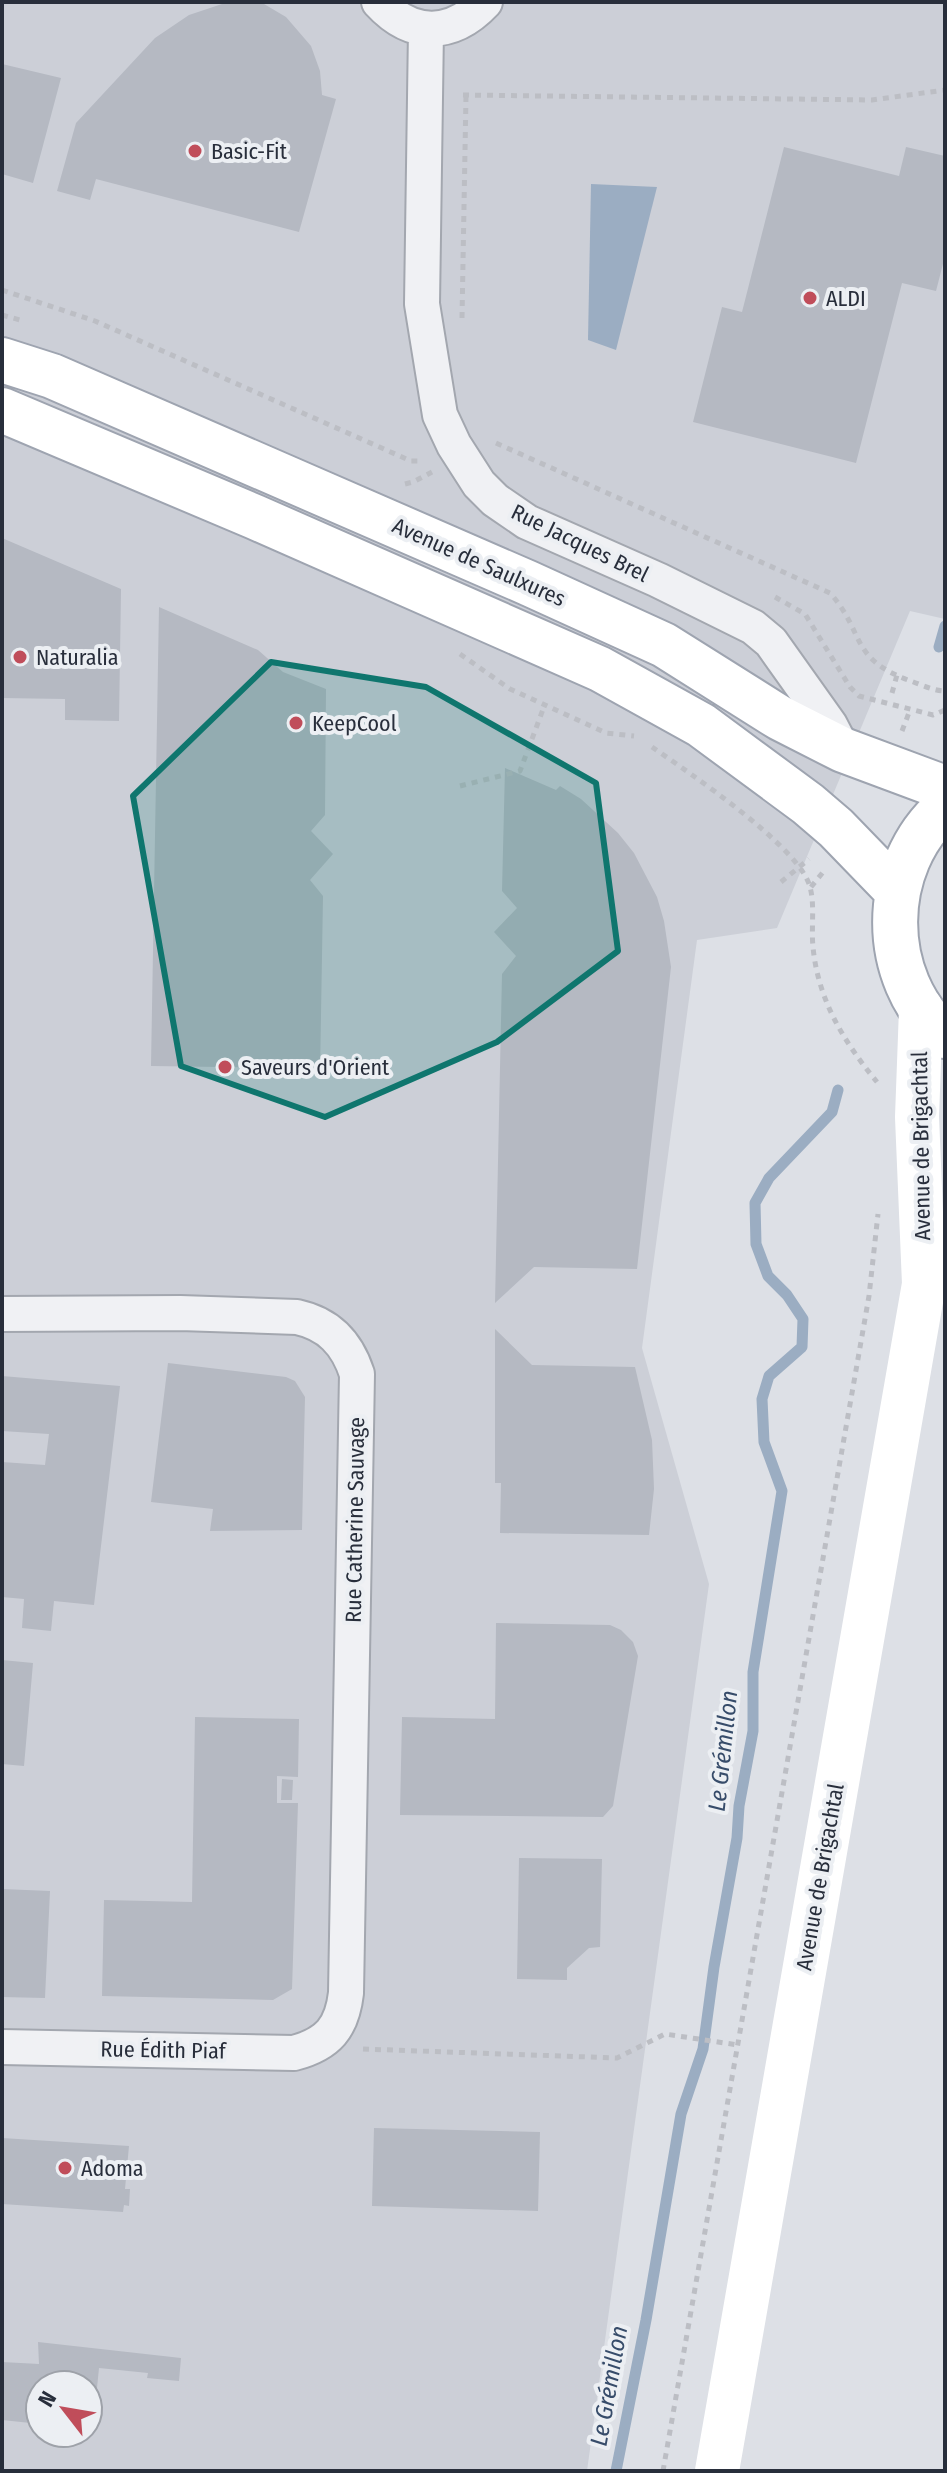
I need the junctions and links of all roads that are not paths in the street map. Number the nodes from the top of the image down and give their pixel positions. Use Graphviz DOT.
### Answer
graph roads {
  1 [pos="379,2"];
  2 [pos="485,2"];
  3 [pos="426,29"];
  4 [pos="2,360"];
  5 [pos="2,410"];
  6 [pos="843,750"];
  7 [pos="945,788"];
  8 [pos="945,808"];
  9 [pos="897,891"];
  10 [pos="933,1022"];
  11 [pos="945,1236"];
  12 [pos="924,1284"];
  13 [pos="2,1314"];
  14 [pos="322,2043"];
  15 [pos="2,2047"];
  16 [pos="717,2471"];
  1 -- 3 [label="street"];
  2 -- 3 [label="street"];
  3 -- 6 [label="street, Rue Jacques Brel"];
  4 -- 6 [label="main road, Avenue de Saulxures"];
  5 -- 9 [label="main road"];
  6 -- 7 [label="main road, Avenue de Saulxures"];
  8 -- 9 [label="main road"];
  9 -- 10 [label="main road"];
  10 -- 12 [label="main road, Avenue de Brigachtal"];
  11 -- 12 [label="main road, Avenue de Brigachtal"];
  12 -- 16 [label="main road, Avenue de Brigachtal"];
  13 -- 14 [label="street, Rue Catherine Sauvage"];
  14 -- 15 [label="street, Rue Édith Piaf"];
}
